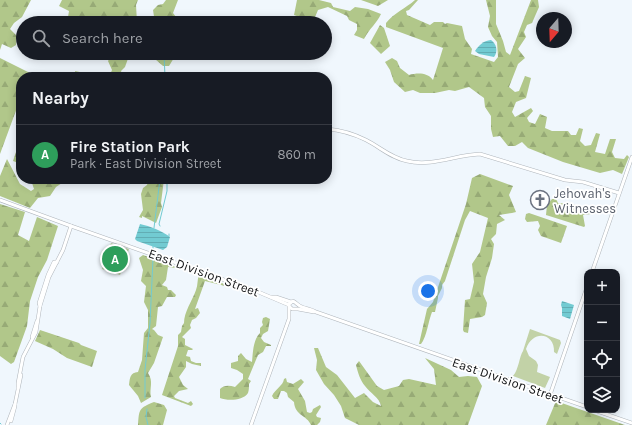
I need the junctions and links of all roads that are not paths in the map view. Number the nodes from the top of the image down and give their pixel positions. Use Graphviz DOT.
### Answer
graph roads {
  1 [pos="332,130"];
  2 [pos="632,157"];
  3 [pos="619,192"];
  4 [pos="0,200"];
  5 [pos="71,226"];
  6 [pos="593,269"];
  7 [pos="584,295"];
  8 [pos="298,304"];
  9 [pos="290,305"];
  10 [pos="295,309"];
  11 [pos="316,312"];
  12 [pos="550,395"];
  13 [pos="584,406"];
  14 [pos="603,413"];
  15 [pos="632,423"];
  16 [pos="8,425"];
  17 [pos="251,425"];
  1 -- 3 [label="street"];
  2 -- 3 [label="street"];
  3 -- 6 [label="street"];
  4 -- 5 [label="street, East Division Street"];
  5 -- 9 [label="street, East Division Street"];
  5 -- 16 [label="street"];
  7 -- 12 [label="street"];
  8 -- 9 [label="street"];
  8 -- 10 [label="street"];
  8 -- 11 [label="street, East Division Street"];
  9 -- 10 [label="street"];
  9 -- 17 [label="street"];
  10 -- 11 [label="street, East Division Street"];
  11 -- 12 [label="street, East Division Street"];
  12 -- 13 [label="street, East Division Street"];
  14 -- 15 [label="street"];
}
